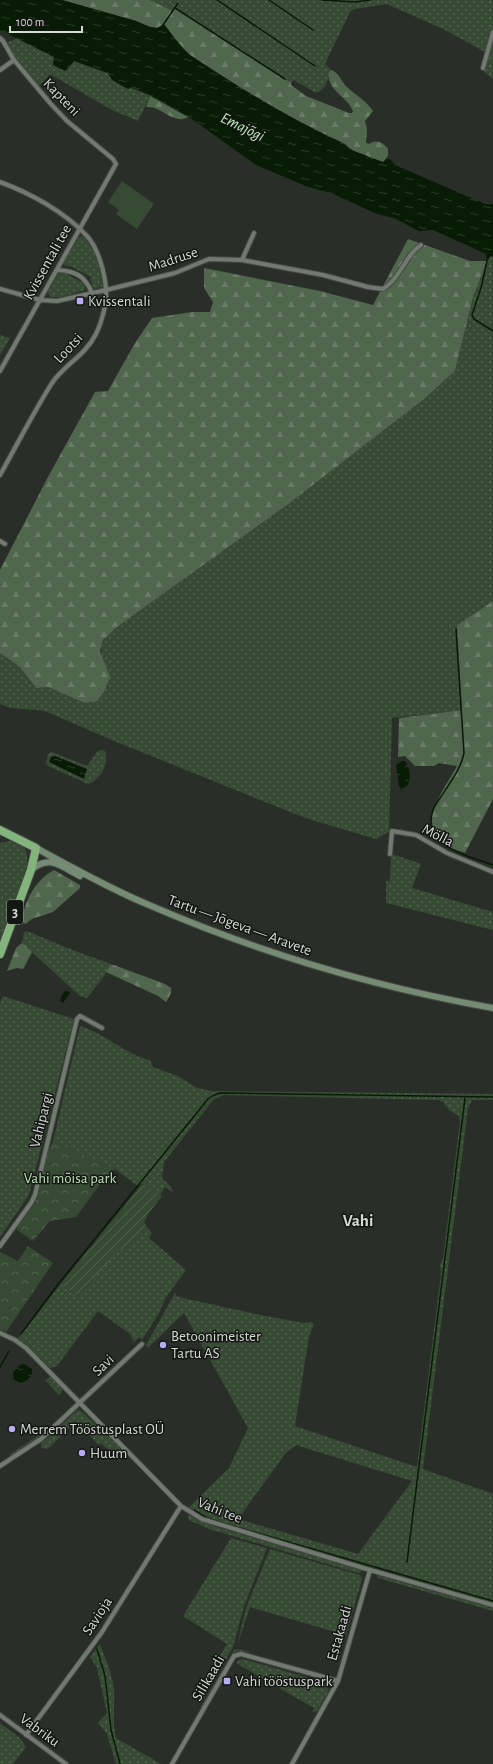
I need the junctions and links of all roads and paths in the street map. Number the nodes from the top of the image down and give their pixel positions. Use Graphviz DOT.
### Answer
graph roads {
  1 [pos="493,32"];
  2 [pos="0,38"];
  3 [pos="14,60"];
  4 [pos="483,68"];
  5 [pos="0,70"];
  6 [pos="116,164"];
  7 [pos="0,182"];
  8 [pos="79,229"];
  9 [pos="254,233"];
  10 [pos="421,245"];
  11 [pos="242,260"];
  12 [pos="57,270"];
  13 [pos="0,289"];
  14 [pos="106,290"];
  15 [pos="92,293"];
  16 [pos="40,300"];
  17 [pos="0,371"];
  18 [pos="0,475"];
  19 [pos="0,541"];
  20 [pos="5,544"];
  21 [pos="0,830"];
  22 [pos="12,836"];
  23 [pos="0,838"];
  24 [pos="36,848"];
  25 [pos="390,854"];
  26 [pos="30,870"];
  27 [pos="493,872"];
  28 [pos="97,880"];
  29 [pos="0,954"];
  30 [pos="493,1008"];
  31 [pos="102,1028"];
  32 [pos="0,1246"];
  33 [pos="0,1333"];
  34 [pos="142,1344"];
  35 [pos="80,1403"];
  36 [pos="0,1466"];
  37 [pos="181,1506"];
  38 [pos="370,1570"];
  39 [pos="493,1605"];
  40 [pos="338,1681"];
  41 [pos="0,1715"];
  42 [pos="26,1735"];
  43 [pos="66,1764"];
  44 [pos="172,1764"];
  45 [pos="292,1764"];
  1 -- 4 [label="street"];
  2 -- 3 [label="street, Kapteni"];
  3 -- 5 [label="street"];
  3 -- 6 [label="street, Kapteni"];
  6 -- 8 [label="street, Kvissentali tee"];
  7 -- 8 [label="street, Lootsi"];
  8 -- 12 [label="street, Kvissentali tee"];
  8 -- 14 [label="street, Lootsi"];
  9 -- 11 [label="street"];
  10 -- 11 [label="street, Madruse"];
  11 -- 14 [label="street, Madruse"];
  12 -- 15 [label="street"];
  12 -- 16 [label="street, Kvissentali tee"];
  13 -- 16 [label="street, Madruse"];
  14 -- 15 [label="street, Madruse"];
  14 -- 18 [label="street, Lootsi"];
  15 -- 16 [label="street, Madruse"];
  16 -- 17 [label="street, Kvissentali tee"];
  19 -- 20 [label="street"];
  21 -- 22 [label="highway"];
  22 -- 23 [label="highway"];
  22 -- 24 [label="highway"];
  24 -- 26 [label="highway, 3"];
  24 -- 28 [label="main road, Tartu — Jõgeva — Aravete"];
  25 -- 27 [label="street, Mölla"];
  26 -- 28 [label="main road"];
  26 -- 29 [label="highway, 3"];
  28 -- 30 [label="main road, Tartu — Jõgeva — Aravete"];
  31 -- 32 [label="street, Vahipargi"];
  33 -- 35 [label="street, Vahi tee"];
  34 -- 35 [label="street, Savi"];
  35 -- 36 [label="street, Savi"];
  35 -- 37 [label="street, Vahi tee"];
  37 -- 38 [label="street, Vahi tee"];
  37 -- 42 [label="street, Savioja"];
  38 -- 39 [label="street, Vahi tee"];
  38 -- 40 [label="street, Estakaadi"];
  40 -- 44 [label="street, Silikaadi"];
  40 -- 45 [label="street, Estakaadi"];
  41 -- 42 [label="street, Vabriku"];
  42 -- 43 [label="street, Vabriku"];
}
